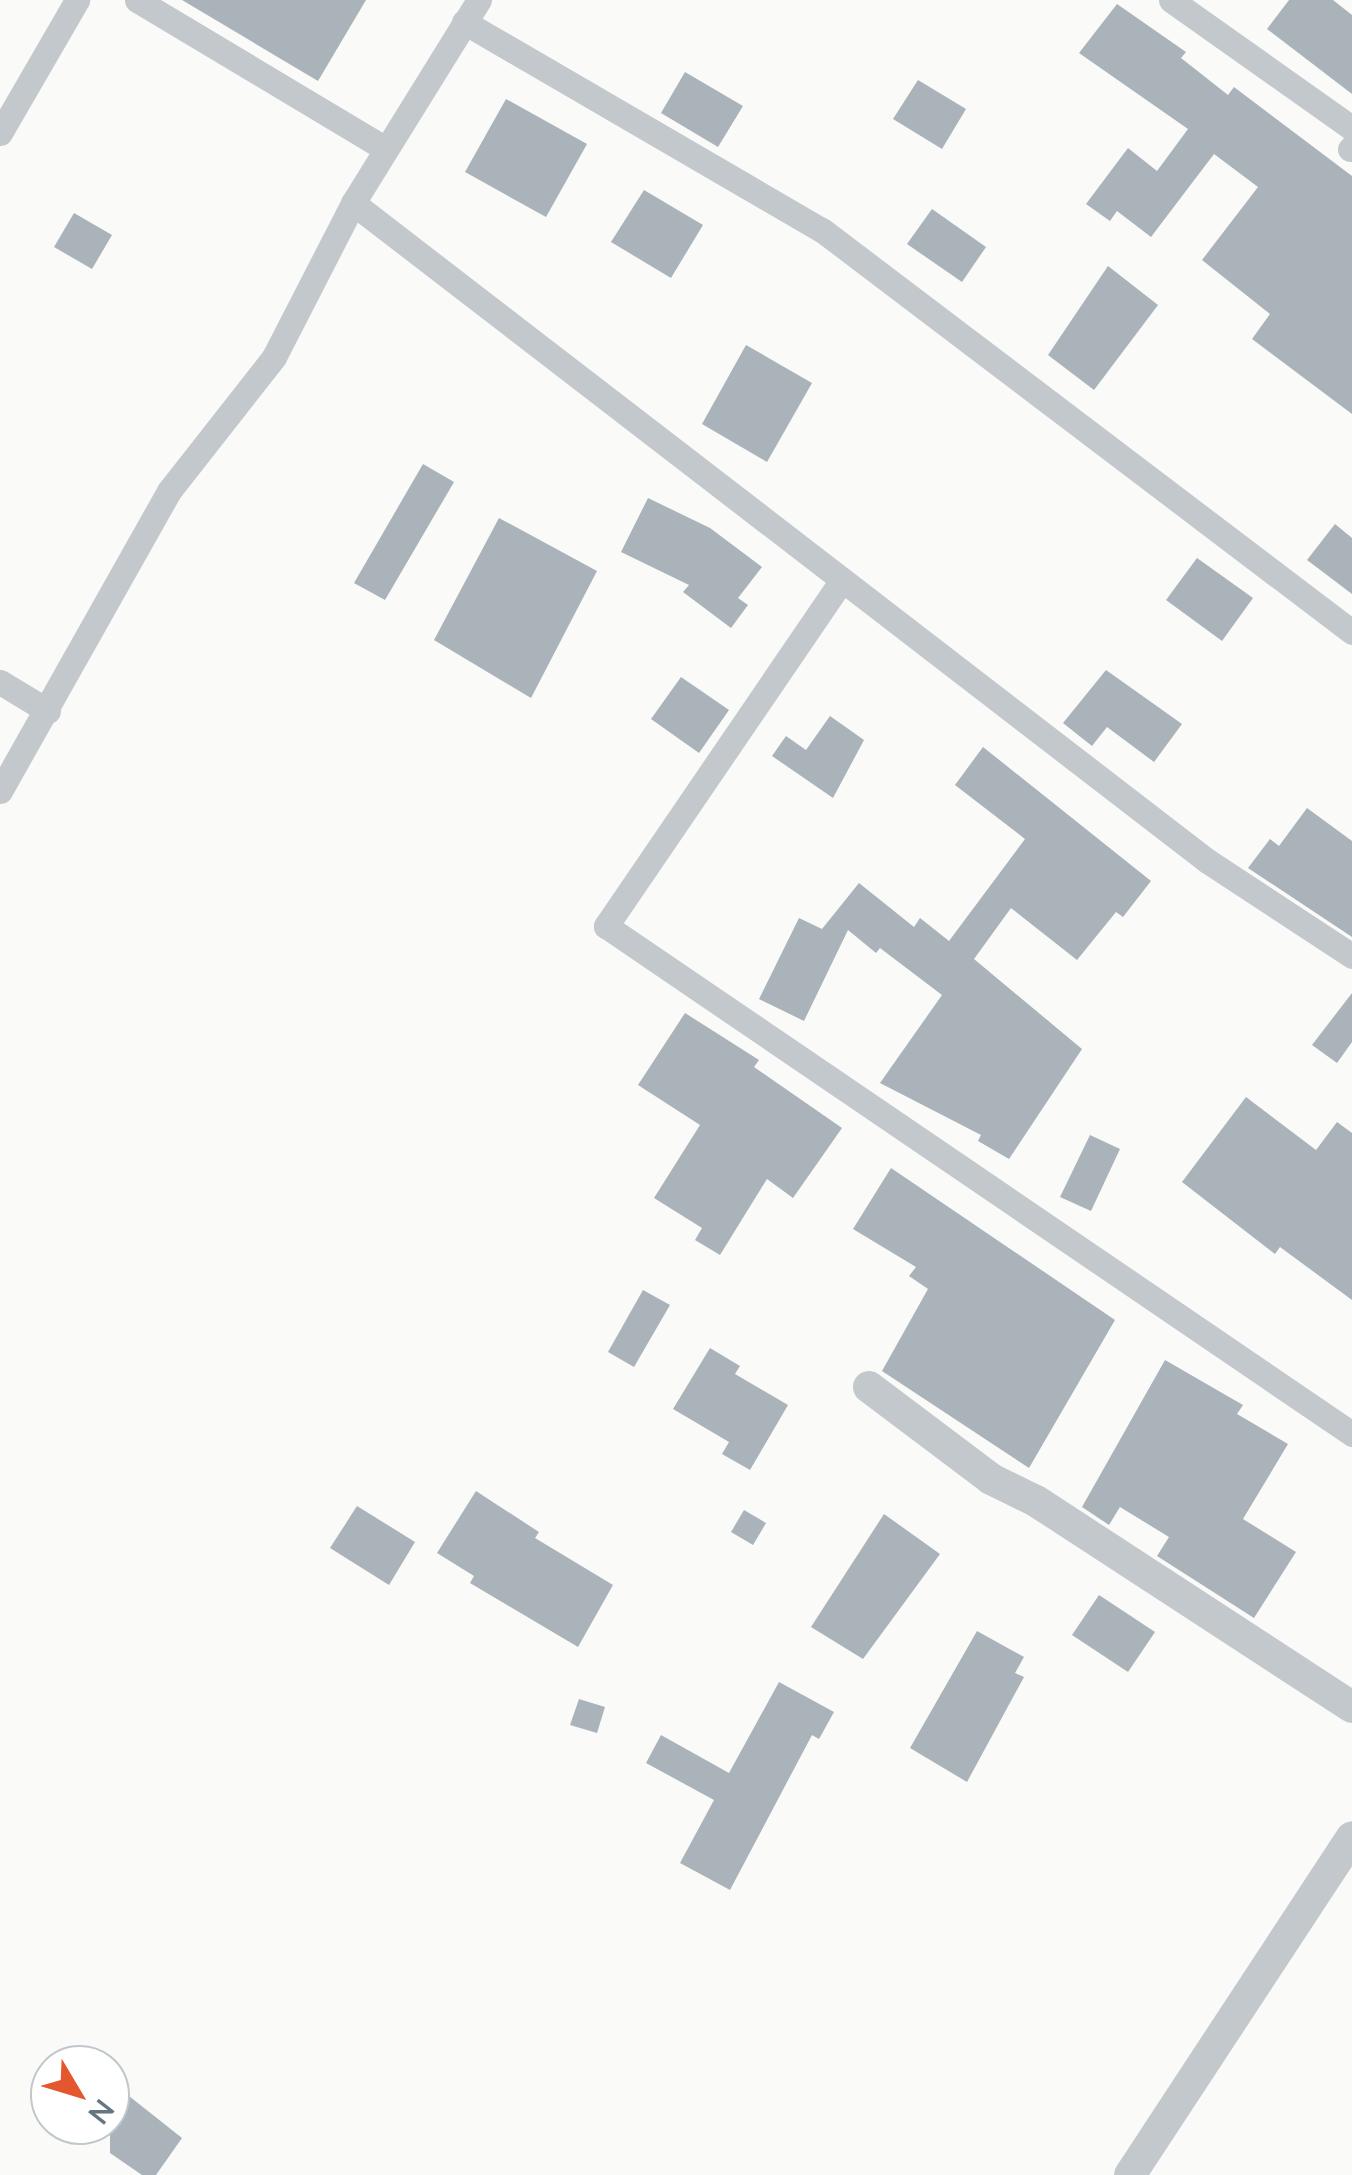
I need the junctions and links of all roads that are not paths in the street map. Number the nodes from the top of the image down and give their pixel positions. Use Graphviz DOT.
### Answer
graph roads {
  1 [pos="77,0"];
  2 [pos="137,0"];
  3 [pos="1171,0"];
  4 [pos="471,11"];
  5 [pos="0,132"];
  6 [pos="1351,142"];
  7 [pos="386,150"];
  8 [pos="353,203"];
  9 [pos="842,580"];
  10 [pos="1352,632"];
  11 [pos="0,682"];
  12 [pos="48,711"];
  13 [pos="0,791"];
  14 [pos="1352,956"];
  15 [pos="869,1387"];
  16 [pos="1352,1434"];
  17 [pos="1352,1707"];
  18 [pos="1352,1836"];
  19 [pos="1130,2175"];
  1 -- 5 [label="street"];
  2 -- 7 [label="street"];
  3 -- 6 [label="street"];
  4 -- 7 [label="street"];
  4 -- 10 [label="street"];
  7 -- 8 [label="street"];
  8 -- 9 [label="street"];
  8 -- 12 [label="street"];
  9 -- 14 [label="street"];
  9 -- 16 [label="street"];
  11 -- 12 [label="street"];
  12 -- 13 [label="street"];
  15 -- 17 [label="street"];
  18 -- 19 [label="street"];
}
